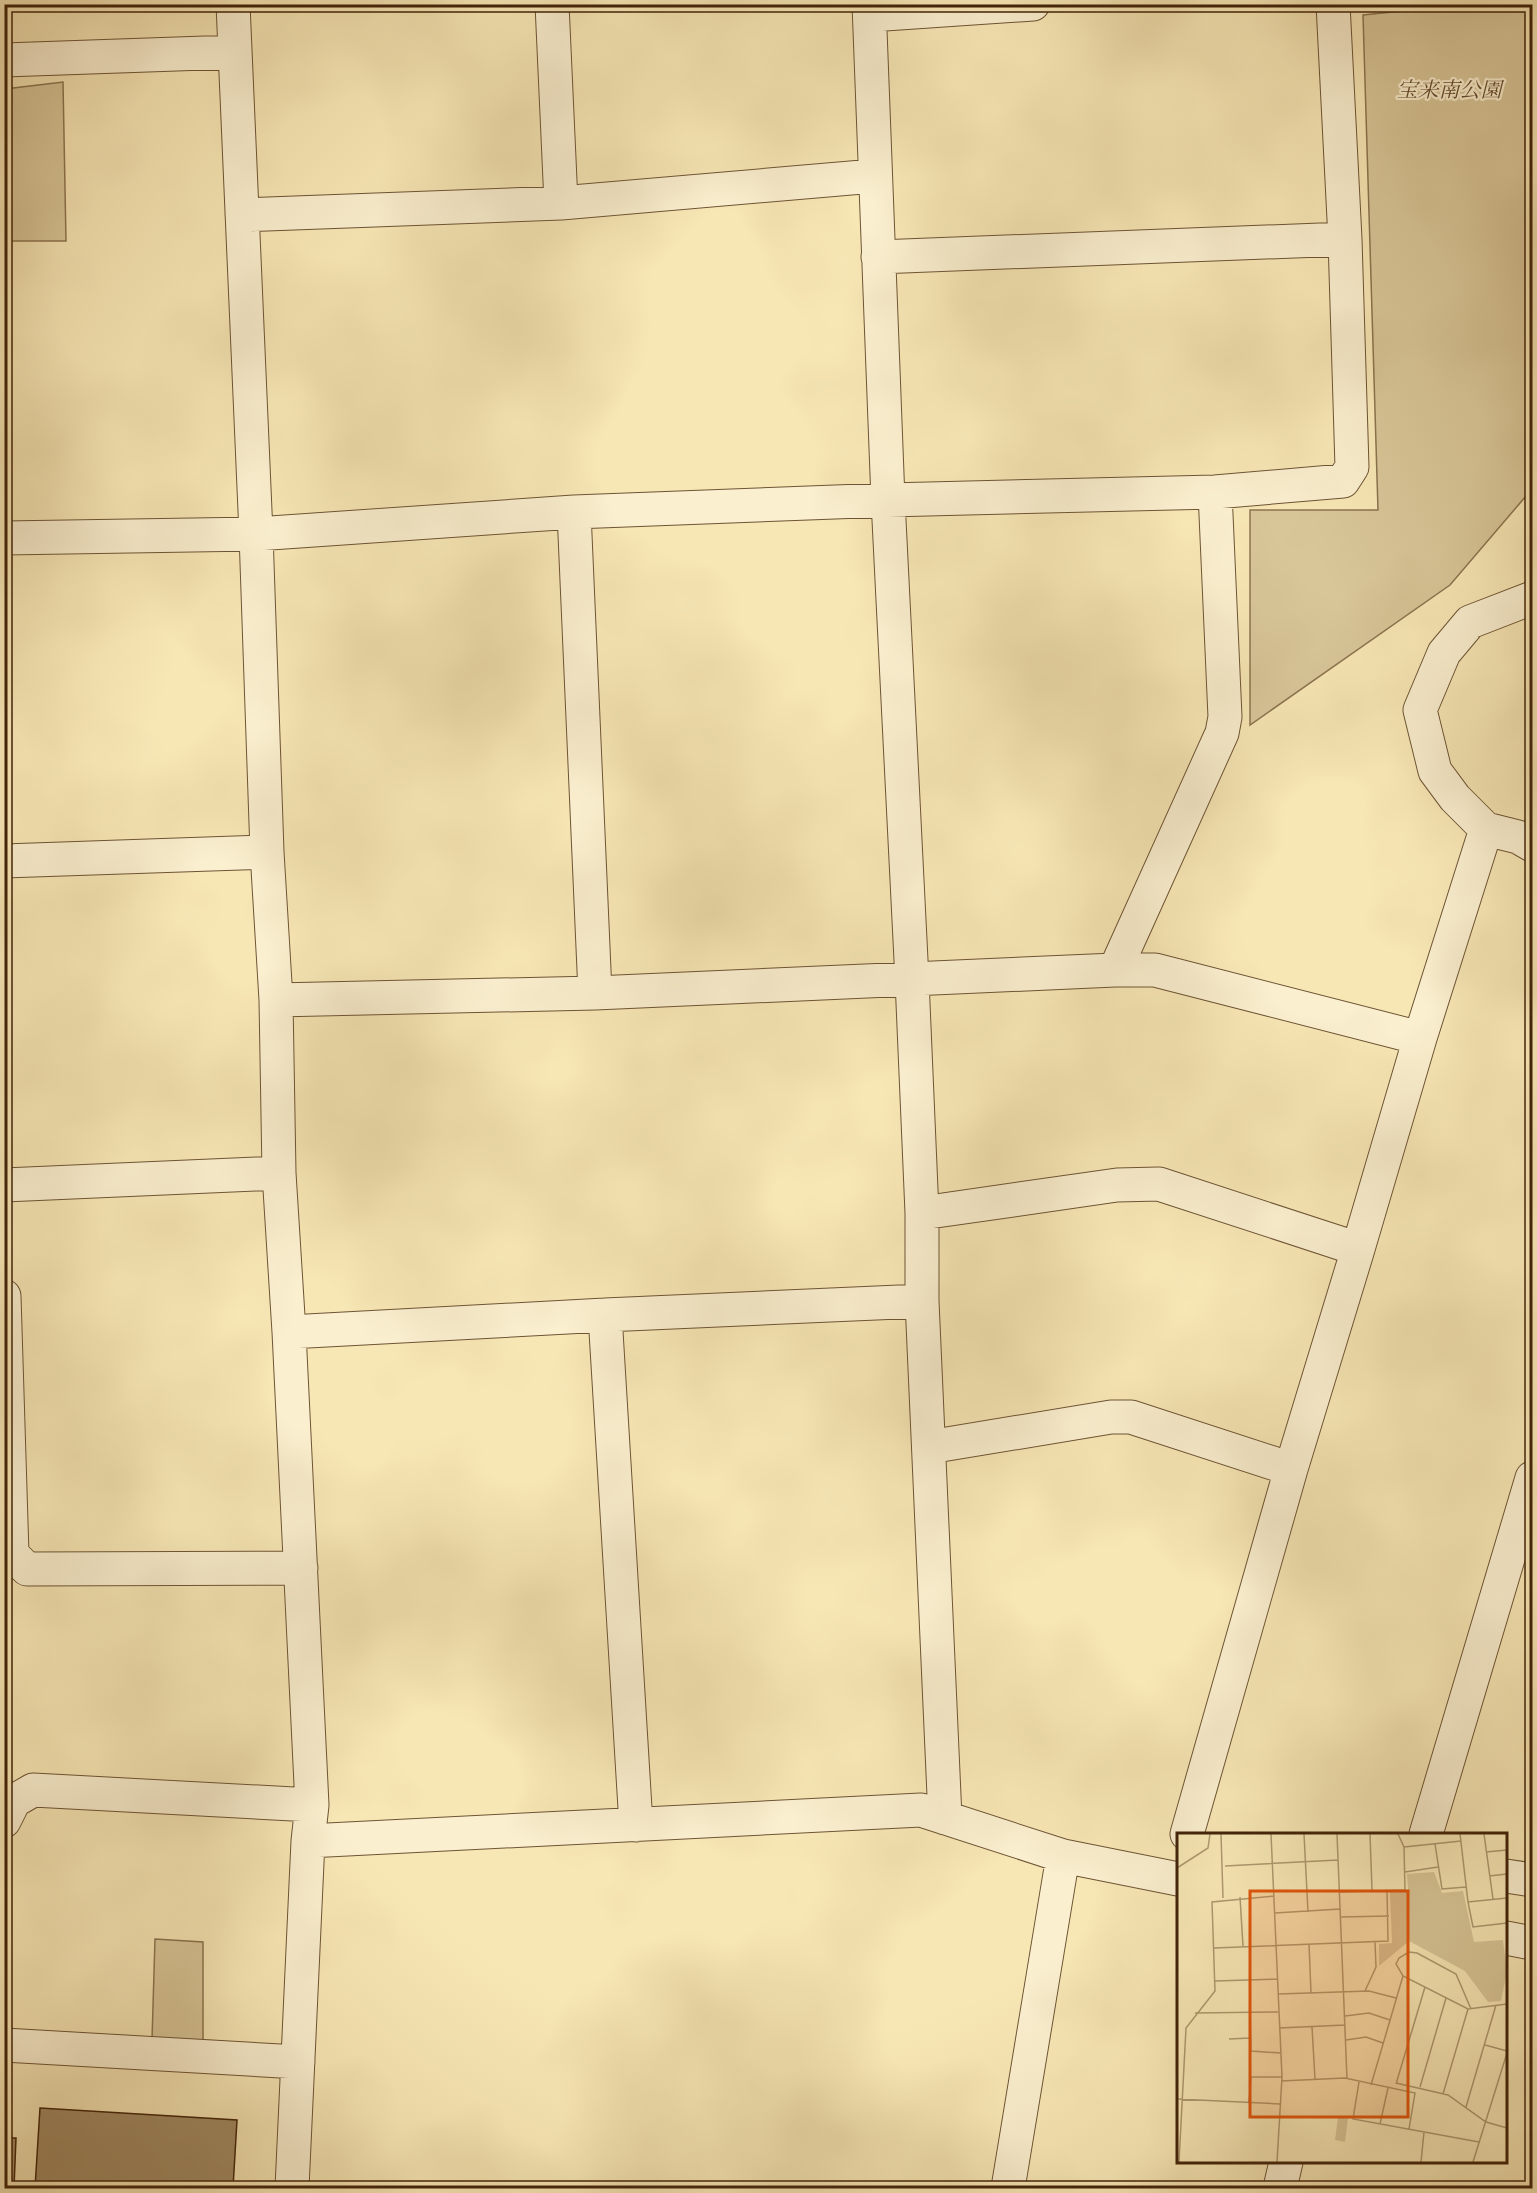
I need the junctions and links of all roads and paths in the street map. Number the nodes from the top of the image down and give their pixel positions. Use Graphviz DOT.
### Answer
graph roads {
  1 [pos="233,4"];
  2 [pos="552,4"];
  3 [pos="1033,4"];
  4 [pos="1333,4"];
  5 [pos="869,10"];
  6 [pos="234,52"];
  7 [pos="4,60"];
  8 [pos="874,176"];
  9 [pos="561,203"];
  10 [pos="242,215"];
  11 [pos="1346,239"];
  12 [pos="878,256"];
  13 [pos="1215,492"];
  14 [pos="888,500"];
  15 [pos="574,512"];
  16 [pos="256,534"];
  17 [pos="4,538"];
  18 [pos="1533,598"];
  19 [pos="1486,829"];
  20 [pos="1533,845"];
  21 [pos="267,852"];
  22 [pos="4,861"];
  23 [pos="1115,970"];
  24 [pos="912,980"];
  25 [pos="594,993"];
  26 [pos="276,1000"];
  27 [pos="1419,1038"];
  28 [pos="279,1173"];
  29 [pos="4,1185"];
  30 [pos="922,1213"];
  31 [pos="1358,1250"];
  32 [pos="4,1296"];
  33 [pos="922,1301"];
  34 [pos="605,1315"];
  35 [pos="289,1332"];
  36 [pos="6,1427"];
  37 [pos="929,1447"];
  38 [pos="1291,1469"];
  39 [pos="1533,1478"];
  40 [pos="301,1568"];
  41 [pos="312,1805"];
  42 [pos="945,1818"];
  43 [pos="4,1821"];
  44 [pos="636,1825"];
  45 [pos="1187,1833"];
  46 [pos="1426,1833"];
  47 [pos="308,1841"];
  48 [pos="1063,1856"];
  49 [pos="1177,1874"];
  50 [pos="1507,1876"];
  51 [pos="1533,1880"];
  52 [pos="1507,1938"];
  53 [pos="1533,1943"];
  54 [pos="4,2045"];
  55 [pos="298,2061"];
  56 [pos="1286,2163"];
  57 [pos="292,2188"];
  58 [pos="1008,2188"];
  59 [pos="1280,2188"];
  1 -- 6 [label="street"];
  2 -- 9 [label="street"];
  3 -- 5 [label="street"];
  4 -- 11 [label="street"];
  5 -- 8 [label="street"];
  6 -- 7 [label="street"];
  6 -- 10 [label="street"];
  8 -- 9 [label="street"];
  8 -- 12 [label="street"];
  9 -- 10 [label="street"];
  10 -- 16 [label="street"];
  11 -- 12 [label="street"];
  11 -- 13 [label="street"];
  12 -- 14 [label="street"];
  13 -- 14 [label="street"];
  13 -- 23 [label="street"];
  14 -- 15 [label="street"];
  14 -- 24 [label="street"];
  15 -- 16 [label="street"];
  15 -- 25 [label="street"];
  16 -- 17 [label="street"];
  16 -- 21 [label="street"];
  18 -- 19 [label="street"];
  19 -- 20 [label="street"];
  19 -- 27 [label="street"];
  21 -- 22 [label="street"];
  21 -- 26 [label="street"];
  23 -- 24 [label="street"];
  23 -- 27 [label="street"];
  24 -- 25 [label="street"];
  24 -- 30 [label="street"];
  25 -- 26 [label="street"];
  26 -- 28 [label="street"];
  27 -- 31 [label="street"];
  28 -- 29 [label="street"];
  28 -- 35 [label="street"];
  30 -- 31 [label="street"];
  30 -- 33 [label="street"];
  31 -- 38 [label="street"];
  32 -- 36 [label="street"];
  33 -- 34 [label="street"];
  33 -- 37 [label="street"];
  34 -- 35 [label="street"];
  34 -- 44 [label="street"];
  35 -- 40 [label="street"];
  36 -- 40 [label="street"];
  37 -- 38 [label="street"];
  37 -- 42 [label="street"];
  38 -- 45 [label="street"];
  39 -- 46 [label="street"];
  40 -- 41 [label="street"];
  41 -- 43 [label="street"];
  41 -- 47 [label="street"];
  42 -- 44 [label="street"];
  42 -- 48 [label="street"];
  44 -- 47 [label="street"];
  47 -- 55 [label="street"];
  48 -- 49 [label="street"];
  48 -- 58 [label="street"];
  50 -- 51 [label="street"];
  52 -- 53 [label="street"];
  54 -- 55 [label="street"];
  55 -- 57 [label="street"];
  56 -- 59 [label="street"];
}
